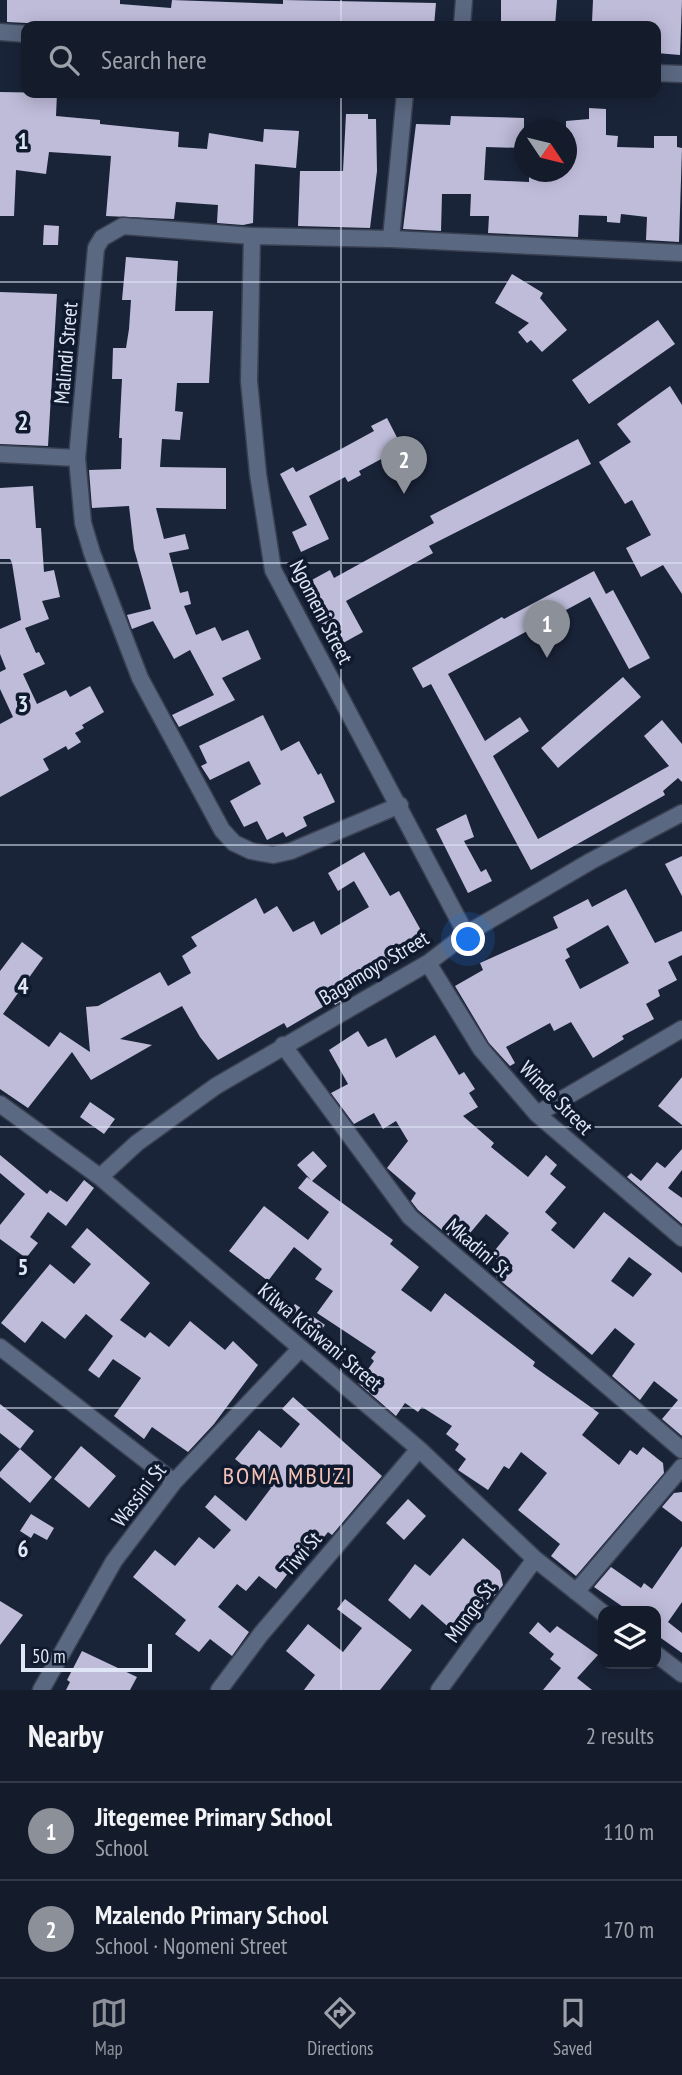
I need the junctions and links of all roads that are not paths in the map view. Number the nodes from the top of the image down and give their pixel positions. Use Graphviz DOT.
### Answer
graph roads {
  1 [pos="464,0"];
  2 [pos="462,21"];
  3 [pos="0,32"];
  4 [pos="21,34"];
  5 [pos="661,73"];
  6 [pos="682,75"];
  7 [pos="405,98"];
  8 [pos="252,236"];
  9 [pos="391,239"];
  10 [pos="682,253"];
  11 [pos="0,454"];
  12 [pos="77,458"];
  13 [pos="400,805"];
  14 [pos="682,813"];
  15 [pos="466,934"];
  16 [pos="428,963"];
  17 [pos="682,1029"];
  18 [pos="284,1045"];
  19 [pos="0,1104"];
  20 [pos="537,1114"];
  21 [pos="100,1177"];
  22 [pos="682,1238"];
  23 [pos="0,1347"];
  24 [pos="300,1349"];
  25 [pos="419,1449"];
  26 [pos="682,1450"];
  27 [pos="682,1467"];
  28 [pos="174,1482"];
  29 [pos="535,1559"];
  30 [pos="576,1592"];
  31 [pos="598,1609"];
  32 [pos="661,1658"];
  33 [pos="682,1674"];
  34 [pos="41,1690"];
  35 [pos="219,1690"];
  36 [pos="439,1690"];
  1 -- 2 [label="street"];
  3 -- 4 [label="street"];
  5 -- 6 [label="street"];
  7 -- 9 [label="street"];
  8 -- 9 [label="street, Malindi Street"];
  8 -- 12 [label="street, Malindi Street"];
  8 -- 13 [label="street, Ngomeni Street"];
  9 -- 10 [label="street, Malindi Street"];
  11 -- 12 [label="street"];
  12 -- 13 [label="street, Malindi Street"];
  13 -- 15 [label="street, Ngomeni Street"];
  14 -- 15 [label="street, Bagamoyo Street"];
  15 -- 16 [label="street, Bagamoyo Street"];
  16 -- 18 [label="street, Bagamoyo Street"];
  16 -- 20 [label="street, Winde Street"];
  17 -- 20 [label="street"];
  18 -- 21 [label="street, Bagamoyo Street"];
  18 -- 26 [label="street, Mkadini St"];
  19 -- 21 [label="street, Kilwa Kisiwani Street"];
  20 -- 22 [label="street, Winde Street"];
  21 -- 24 [label="street, Kilwa Kisiwani Street"];
  23 -- 28 [label="street"];
  24 -- 25 [label="street, Kilwa Kisiwani Street"];
  24 -- 28 [label="street, Wassini St"];
  25 -- 29 [label="street, Kilwa Kisiwani Street"];
  25 -- 35 [label="street, Tiwi St"];
  27 -- 30 [label="street"];
  28 -- 34 [label="street, Wassini St"];
  29 -- 30 [label="street, Kilwa Kisiwani Street"];
  29 -- 36 [label="street, Munge St"];
  30 -- 31 [label="street, Kilwa Kisiwani Street"];
  32 -- 33 [label="street"];
}
